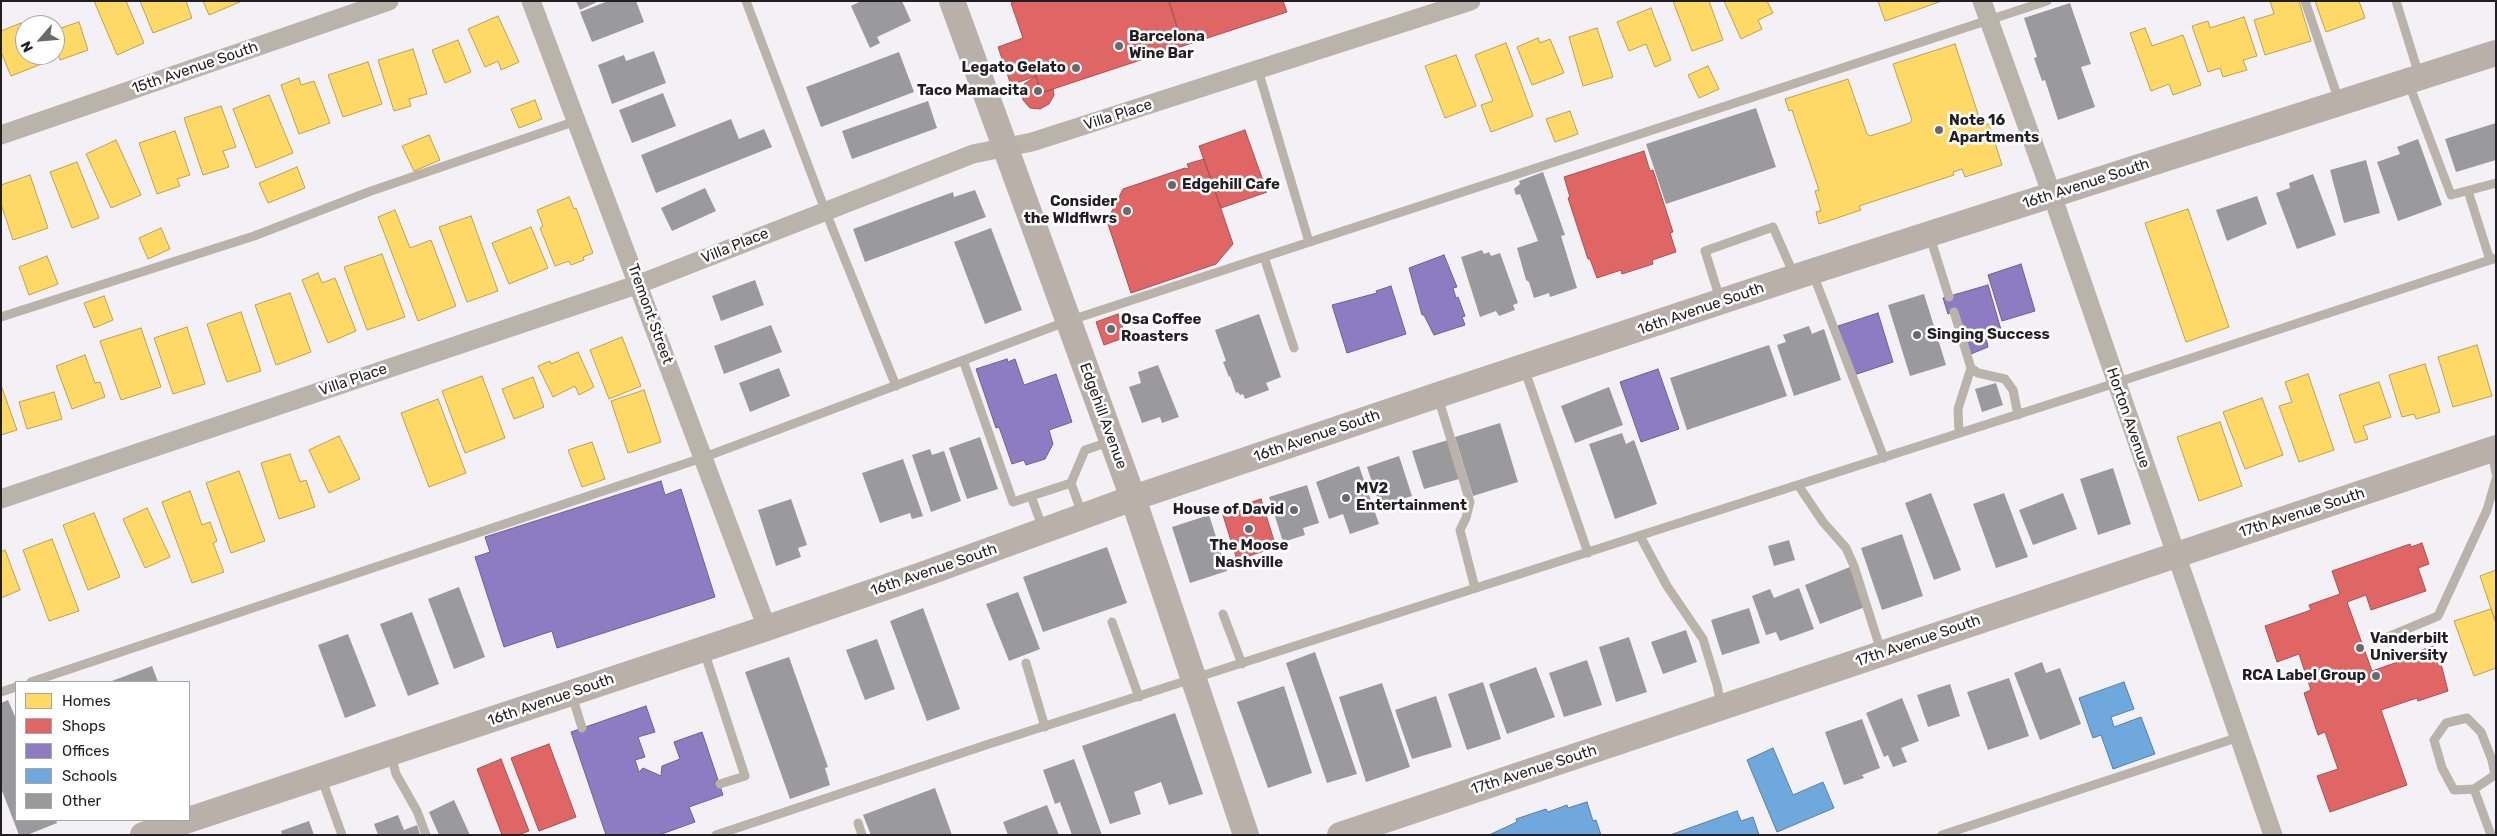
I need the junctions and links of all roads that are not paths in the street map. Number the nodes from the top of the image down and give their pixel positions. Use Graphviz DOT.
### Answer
graph roads {
  1 [pos="389,1"];
  2 [pos="531,1"];
  3 [pos="746,1"];
  4 [pos="952,1"];
  5 [pos="1471,1"];
  6 [pos="1982,1"];
  7 [pos="2047,1"];
  8 [pos="2305,1"];
  9 [pos="2396,1"];
  10 [pos="1989,20"];
  11 [pos="2496,53"];
  12 [pos="1258,70"];
  13 [pos="2414,79"];
  14 [pos="2340,103"];
  15 [pos="576,120"];
  16 [pos="1,134"];
  17 [pos="1006,148"];
  18 [pos="2496,183"];
  19 [pos="2468,191"];
  20 [pos="2052,195"];
  21 [pos="825,210"];
  22 [pos="1929,234"];
  23 [pos="1309,242"];
  24 [pos="1264,257"];
  25 [pos="2493,259"];
  26 [pos="1804,275"];
  27 [pos="639,284"];
  28 [pos="1948,297"];
  29 [pos="1721,302"];
  30 [pos="1954,312"];
  31 [pos="1,317"];
  32 [pos="1068,321"];
  33 [pos="1294,348"];
  34 [pos="963,360"];
  35 [pos="1524,368"];
  36 [pos="1971,368"];
  37 [pos="2116,383"];
  38 [pos="896,386"];
  39 [pos="1438,395"];
  40 [pos="2018,415"];
  41 [pos="1959,433"];
  42 [pos="1112,441"];
  43 [pos="2494,457"];
  44 [pos="702,458"];
  45 [pos="1884,458"];
  46 [pos="2496,479"];
  47 [pos="1071,483"];
  48 [pos="1798,486"];
  49 [pos="1031,496"];
  50 [pos="1133,498"];
  51 [pos="1,499"];
  52 [pos="1082,517"];
  53 [pos="1043,531"];
  54 [pos="1640,536"];
  55 [pos="1588,553"];
  56 [pos="2176,554"];
  57 [pos="1475,588"];
  58 [pos="1223,614"];
  59 [pos="1112,622"];
  60 [pos="767,628"];
  61 [pos="2383,639"];
  62 [pos="704,648"];
  63 [pos="1882,653"];
  64 [pos="1026,663"];
  65 [pos="1242,664"];
  66 [pos="1194,680"];
  67 [pos="34,681"];
  68 [pos="15,687"];
  69 [pos="1,692"];
  70 [pos="572,693"];
  71 [pos="1139,697"];
  72 [pos="1721,708"];
  73 [pos="1045,727"];
  74 [pos="582,728"];
  75 [pos="2239,737"];
  76 [pos="391,754"];
  77 [pos="320,777"];
  78 [pos="720,784"];
  79 [pos="2474,789"];
  80 [pos="190,820"];
  81 [pos="186,821"];
  82 [pos="858,823"];
  83 [pos="147,834"];
  84 [pos="342,835"];
  85 [pos="426,835"];
  86 [pos="716,835"];
  87 [pos="862,835"];
  88 [pos="1246,835"];
  89 [pos="1340,835"];
  90 [pos="1942,835"];
  91 [pos="2272,835"];
  92 [pos="2491,835"];
  1 -- 16 [label="street, 15th Avenue South"];
  2 -- 15 [label="street, Tremont Street"];
  3 -- 21 [label="lane"];
  4 -- 17 [label="main road, Edgehill Avenue"];
  5 -- 12 [label="street, Villa Place"];
  6 -- 10 [label="street, Horton Avenue"];
  7 -- 10 [label="lane"];
  8 -- 14 [label="lane"];
  9 -- 13 [label="lane"];
  10 -- 20 [label="street, Horton Avenue"];
  10 -- 23 [label="lane"];
  11 -- 13 [label="main road, 16th Avenue South"];
  12 -- 17 [label="street, Villa Place"];
  12 -- 23 [label="lane"];
  13 -- 14 [label="main road, 16th Avenue South"];
  13 -- 19 [label="lane"];
  14 -- 20 [label="main road, 16th Avenue South"];
  15 -- 27 [label="street, Tremont Street"];
  15 -- 31 [label="lane"];
  17 -- 21 [label="street, Villa Place"];
  17 -- 32 [label="main road, Edgehill Avenue"];
  18 -- 19 [label="lane"];
  19 -- 25 [label="lane"];
  20 -- 22 [label="main road, 16th Avenue South"];
  20 -- 37 [label="street, Horton Avenue"];
  21 -- 27 [label="street, Villa Place"];
  21 -- 38 [label="lane"];
  22 -- 26 [label="main road, 16th Avenue South"];
  22 -- 28 [label="lane"];
  23 -- 24 [label="lane"];
  24 -- 32 [label="lane"];
  24 -- 33 [label="lane"];
  25 -- 37 [label="lane"];
  26 -- 29 [label="main road, 16th Avenue South"];
  26 -- 29 [label="lane"];
  26 -- 45 [label="lane"];
  27 -- 44 [label="street, Tremont Street"];
  27 -- 51 [label="street, Villa Place"];
  29 -- 35 [label="main road, 16th Avenue South"];
  30 -- 36 [label="lane"];
  32 -- 34 [label="lane"];
  32 -- 42 [label="main road, Edgehill Avenue"];
  34 -- 38 [label="lane"];
  34 -- 49 [label="lane"];
  35 -- 39 [label="main road, 16th Avenue South"];
  35 -- 55 [label="lane"];
  36 -- 40 [label="lane"];
  36 -- 41 [label="lane"];
  37 -- 40 [label="lane"];
  37 -- 56 [label="street, Horton Avenue"];
  38 -- 44 [label="lane"];
  39 -- 50 [label="main road, 16th Avenue South"];
  39 -- 57 [label="lane"];
  40 -- 41 [label="lane"];
  41 -- 45 [label="lane"];
  42 -- 47 [label="lane"];
  42 -- 50 [label="main road, Edgehill Avenue"];
  43 -- 56 [label="main road, 17th Avenue South"];
  44 -- 60 [label="street, Tremont Street"];
  44 -- 67 [label="lane"];
  45 -- 48 [label="lane"];
  46 -- 61 [label="lane"];
  47 -- 49 [label="lane"];
  47 -- 52 [label="lane"];
  48 -- 54 [label="lane"];
  48 -- 63 [label="lane"];
  49 -- 53 [label="lane"];
  50 -- 52 [label="main road, 16th Avenue South"];
  50 -- 66 [label="main road, Edgehill Avenue"];
  52 -- 53 [label="main road, 16th Avenue South"];
  53 -- 60 [label="main road, 16th Avenue South"];
  54 -- 55 [label="lane"];
  54 -- 72 [label="lane"];
  55 -- 57 [label="lane"];
  56 -- 63 [label="main road, 17th Avenue South"];
  56 -- 75 [label="street, Horton Avenue"];
  57 -- 65 [label="lane"];
  58 -- 65 [label="lane"];
  59 -- 71 [label="lane"];
  60 -- 62 [label="main road, 16th Avenue South"];
  62 -- 70 [label="main road, 16th Avenue South"];
  62 -- 78 [label="lane"];
  63 -- 72 [label="main road, 17th Avenue South"];
  64 -- 73 [label="lane"];
  65 -- 66 [label="lane"];
  66 -- 71 [label="lane"];
  66 -- 88 [label="main road, Edgehill Avenue"];
  68 -- 69 [label="lane"];
  70 -- 74 [label="lane"];
  70 -- 76 [label="main road, 16th Avenue South"];
  71 -- 73 [label="lane"];
  72 -- 89 [label="main road, 17th Avenue South"];
  73 -- 86 [label="lane"];
  75 -- 90 [label="lane"];
  75 -- 91 [label="street, Horton Avenue"];
  76 -- 77 [label="main road, 16th Avenue South"];
  76 -- 85 [label="lane"];
  77 -- 80 [label="main road, 16th Avenue South"];
  77 -- 84 [label="lane"];
  79 -- 79 [label="lane"];
  79 -- 92 [label="lane"];
  81 -- 83 [label="main road, 16th Avenue South"];
  82 -- 87 [label="lane"];
}
